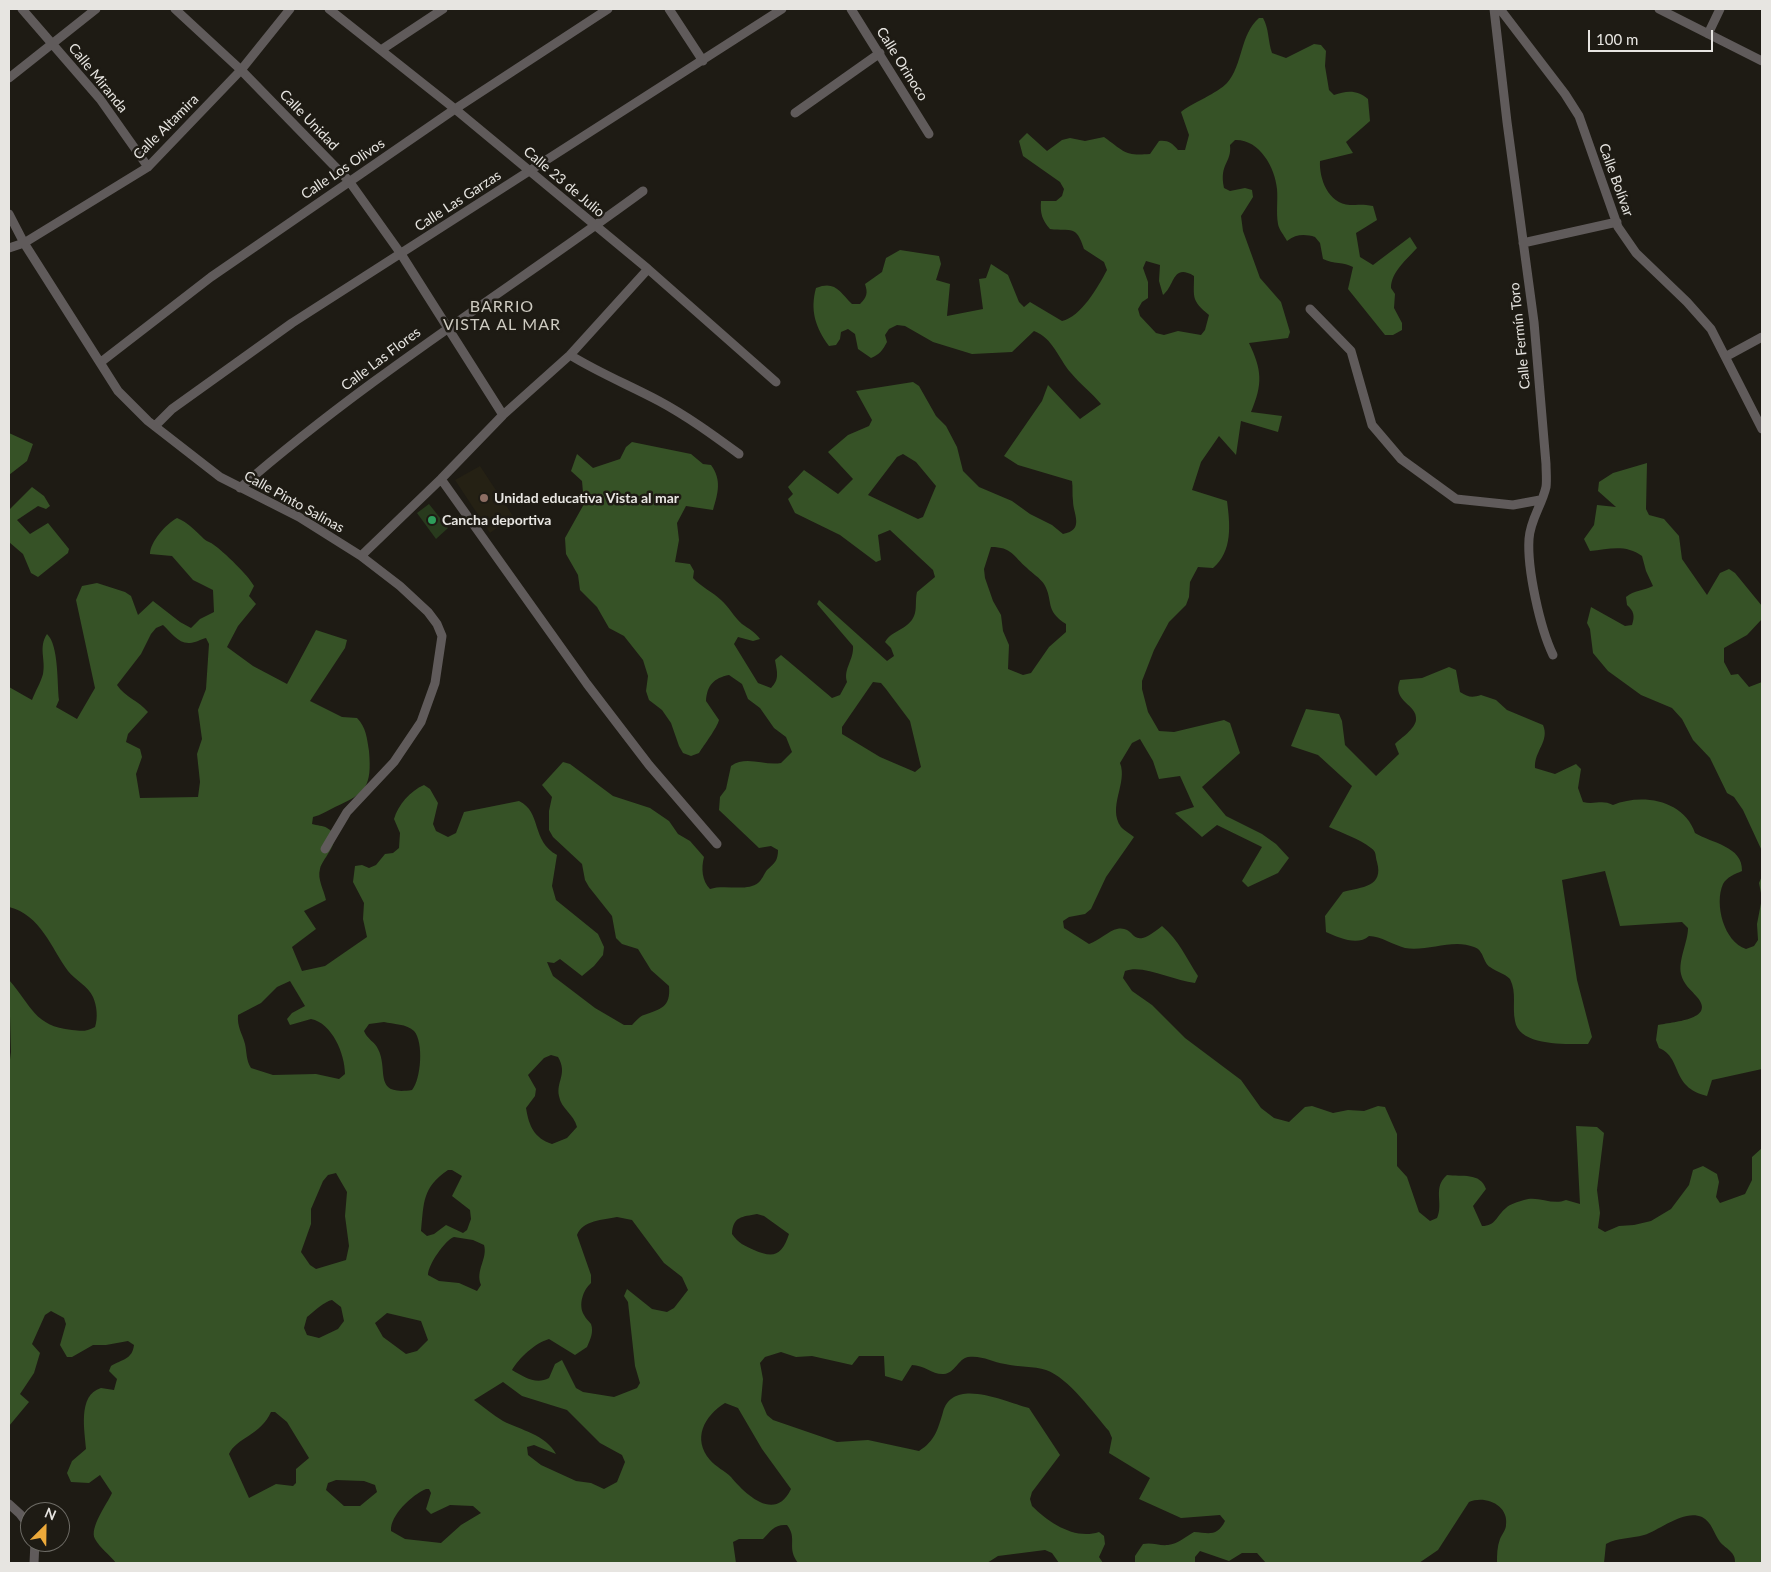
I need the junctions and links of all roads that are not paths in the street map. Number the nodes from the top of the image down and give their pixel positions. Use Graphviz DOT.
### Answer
graph roads {
  1 [pos="22,9"];
  2 [pos="96,9"];
  3 [pos="175,9"];
  4 [pos="290,9"];
  5 [pos="329,9"];
  6 [pos="443,9"];
  7 [pos="608,9"];
  8 [pos="669,9"];
  9 [pos="782,9"];
  10 [pos="851,9"];
  11 [pos="1494,9"];
  12 [pos="1500,9"];
  13 [pos="1659,9"];
  14 [pos="1720,9"];
  15 [pos="1708,34"];
  16 [pos="53,44"];
  17 [pos="380,50"];
  18 [pos="880,53"];
  19 [pos="703,61"];
  20 [pos="1762,61"];
  21 [pos="241,70"];
  22 [pos="9,78"];
  23 [pos="455,109"];
  24 [pos="795,113"];
  25 [pos="929,134"];
  26 [pos="148,167"];
  27 [pos="529,171"];
  28 [pos="349,181"];
  29 [pos="643,191"];
  30 [pos="9,214"];
  31 [pos="1617,222"];
  32 [pos="595,226"];
  33 [pos="24,243"];
  34 [pos="1523,243"];
  35 [pos="9,248"];
  36 [pos="401,254"];
  37 [pos="648,269"];
  38 [pos="1310,309"];
  39 [pos="448,326"];
  40 [pos="1762,337"];
  41 [pos="570,355"];
  42 [pos="1727,356"];
  43 [pos="101,362"];
  44 [pos="776,382"];
  45 [pos="1758,411"];
  46 [pos="503,415"];
  47 [pos="155,426"];
  48 [pos="1762,429"];
  49 [pos="739,454"];
  50 [pos="441,479"];
  51 [pos="240,488"];
  52 [pos="1540,500"];
  53 [pos="361,556"];
  54 [pos="1553,655"];
  55 [pos="717,844"];
  56 [pos="325,849"];
  57 [pos="9,1504"];
  58 [pos="20,1514"];
  1 -- 16 [label="street, Calle Miranda"];
  2 -- 16 [label="street"];
  3 -- 21 [label="street, Calle Unidad"];
  4 -- 21 [label="street, Calle Altamira"];
  5 -- 17 [label="street, Calle 23 de Julio"];
  6 -- 17 [label="street"];
  7 -- 23 [label="street, Calle Los Olivos"];
  8 -- 19 [label="street"];
  9 -- 19 [label="street, Calle Las Garzas"];
  10 -- 18 [label="street, Calle Orinoco"];
  11 -- 34 [label="street, Calle Fermín Toro"];
  12 -- 31 [label="street, Calle Bolívar"];
  13 -- 15 [label="street"];
  14 -- 15 [label="street"];
  15 -- 20 [label="street"];
  16 -- 22 [label="street"];
  16 -- 26 [label="street, Calle Miranda"];
  17 -- 23 [label="street, Calle 23 de Julio"];
  18 -- 24 [label="street"];
  18 -- 25 [label="street, Calle Orinoco"];
  19 -- 27 [label="street, Calle Las Garzas"];
  21 -- 26 [label="street, Calle Altamira"];
  21 -- 28 [label="street, Calle Unidad"];
  23 -- 27 [label="street, Calle 23 de Julio"];
  23 -- 28 [label="street, Calle Los Olivos"];
  26 -- 33 [label="street, Calle Altamira"];
  27 -- 32 [label="street, Calle 23 de Julio"];
  27 -- 36 [label="street, Calle Las Garzas"];
  28 -- 36 [label="street, Calle Unidad"];
  28 -- 43 [label="street, Calle Los Olivos"];
  29 -- 32 [label="street, Calle Las Flores"];
  30 -- 33 [label="street, Calle Pinto Salinas"];
  31 -- 34 [label="street"];
  31 -- 42 [label="street, Calle Bolívar"];
  32 -- 37 [label="street, Calle 23 de Julio"];
  32 -- 39 [label="street, Calle Las Flores"];
  33 -- 35 [label="street, Calle Altamira"];
  33 -- 43 [label="street, Calle Pinto Salinas"];
  34 -- 52 [label="street, Calle Fermín Toro"];
  36 -- 39 [label="street, Calle Unidad"];
  36 -- 47 [label="street, Calle Las Garzas"];
  37 -- 41 [label="street"];
  37 -- 44 [label="street, Calle 23 de Julio"];
  38 -- 52 [label="street"];
  39 -- 46 [label="street, Calle Unidad"];
  39 -- 51 [label="street, Calle Las Flores"];
  40 -- 42 [label="street"];
  41 -- 46 [label="street"];
  41 -- 49 [label="street"];
  42 -- 45 [label="street, Calle Bolívar"];
  43 -- 47 [label="street, Calle Pinto Salinas"];
  45 -- 48 [label="street, Calle Bolívar"];
  46 -- 50 [label="street"];
  47 -- 51 [label="street, Calle Pinto Salinas"];
  50 -- 53 [label="street"];
  50 -- 55 [label="street"];
  51 -- 53 [label="street, Calle Pinto Salinas"];
  52 -- 54 [label="street, Calle Fermín Toro"];
  53 -- 56 [label="street, Calle Pinto Salinas"];
  57 -- 58 [label="street"];
}
